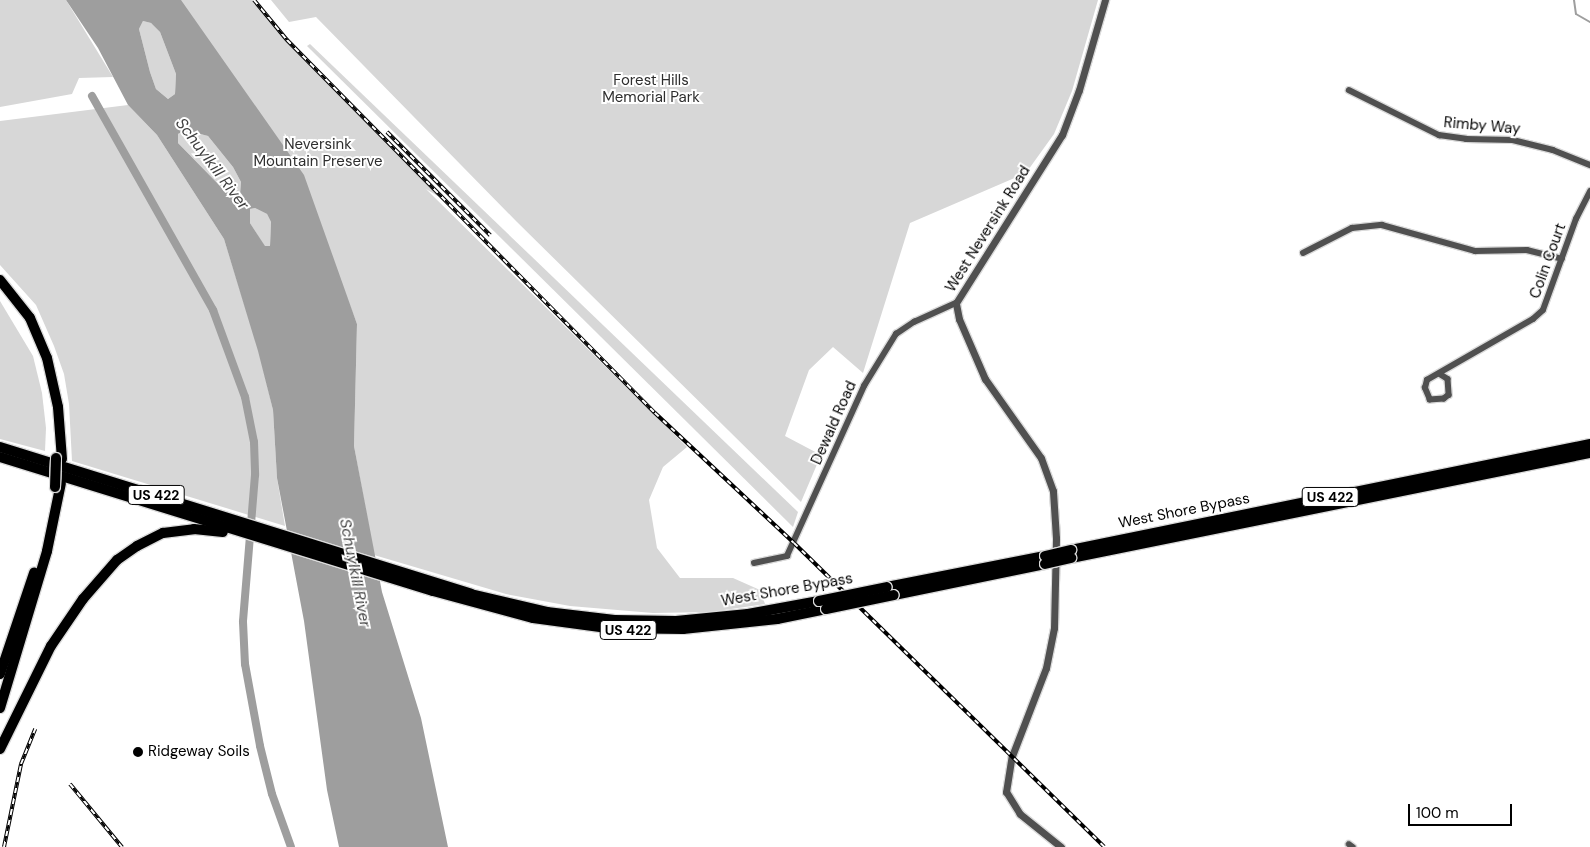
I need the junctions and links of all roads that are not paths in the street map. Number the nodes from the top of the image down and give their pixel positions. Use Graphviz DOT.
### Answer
graph roads {
  1 [pos="1105,0"];
  2 [pos="1349,90"];
  3 [pos="1590,165"];
  4 [pos="1590,191"];
  5 [pos="1303,253"];
  6 [pos="1562,259"];
  7 [pos="0,280"];
  8 [pos="0,288"];
  9 [pos="956,303"];
  10 [pos="1440,374"];
  11 [pos="1590,444"];
  12 [pos="0,448"];
  13 [pos="1590,453"];
  14 [pos="0,457"];
  15 [pos="59,459"];
  16 [pos="58,485"];
  17 [pos="240,529"];
  18 [pos="1071,554"];
  19 [pos="754,563"];
  20 [pos="432,586"];
  21 [pos="0,674"];
  22 [pos="0,708"];
  23 [pos="0,748"];
  24 [pos="1060,847"];
  1 -- 9 [label="street, West Neversink Road"];
  2 -- 3 [label="street, Rimby Way"];
  4 -- 6 [label="street, Colin Court"];
  5 -- 6 [label="street"];
  6 -- 10 [label="street, Colin Court"];
  7 -- 15 [label="highway"];
  8 -- 15 [label="highway"];
  9 -- 19 [label="street, Dewald Road"];
  9 -- 24 [label="street, West Neversink Road"];
  10 -- 10 [label="street, Colin Court"];
  11 -- 18 [label="highway, West Shore Bypass / US 422"];
  12 -- 17 [label="highway, West Shore Bypass / US 422"];
  13 -- 18 [label="highway, West Shore Bypass / US 422"];
  14 -- 17 [label="highway, West Shore Bypass / US 422"];
  15 -- 16 [label="highway, bridge"];
  16 -- 21 [label="highway"];
  16 -- 22 [label="highway"];
  17 -- 20 [label="highway, West Shore Bypass / US 422"];
  17 -- 20 [label="highway, West Shore Bypass / US 422"];
  17 -- 23 [label="highway"];
  18 -- 20 [label="highway, West Shore Bypass / US 422, bridge"];
}
